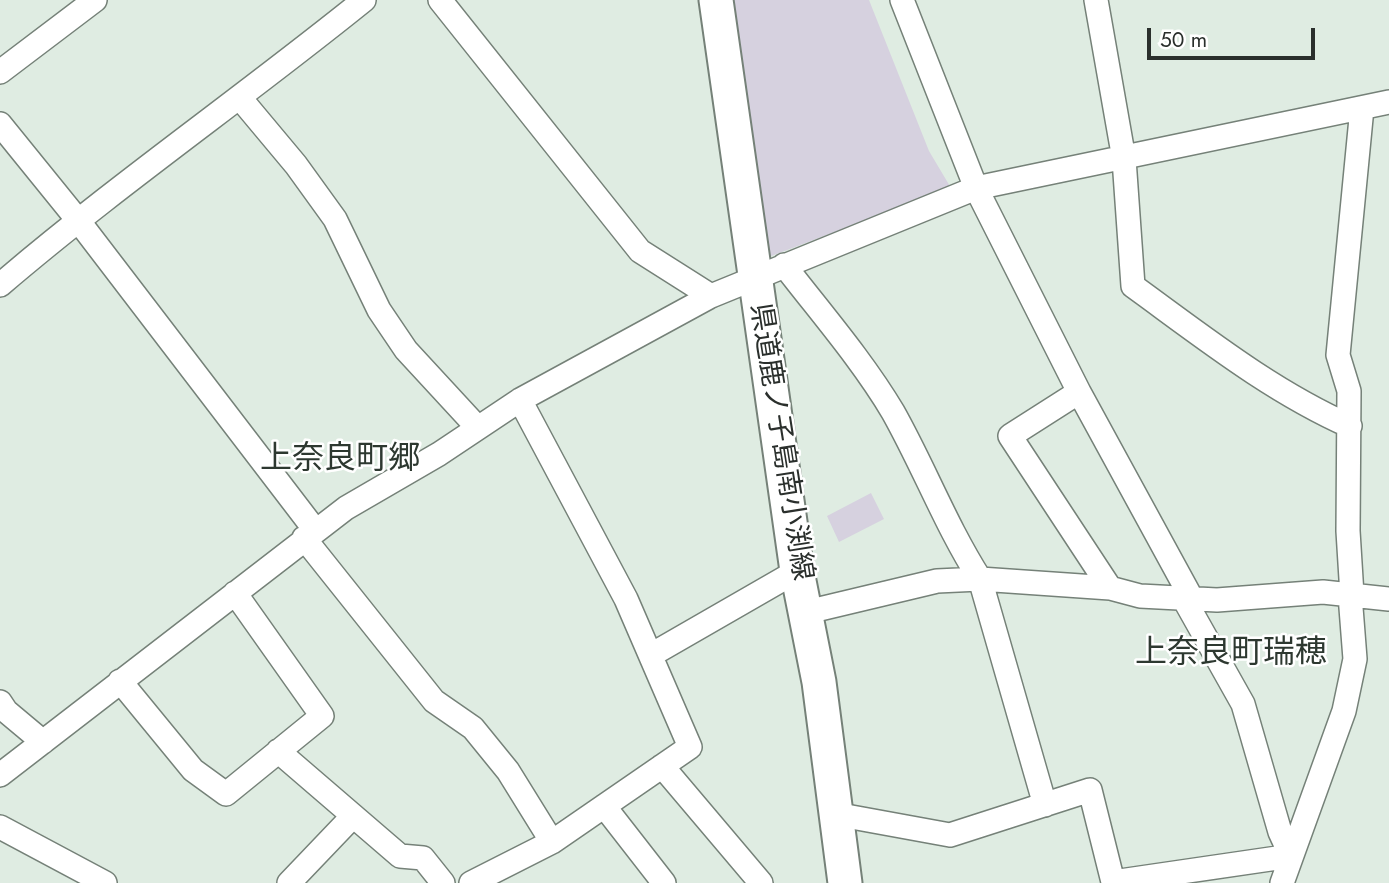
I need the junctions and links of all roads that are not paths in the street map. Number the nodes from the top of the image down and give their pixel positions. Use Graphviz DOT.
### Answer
graph roads {
  1 [pos="95,0"];
  2 [pos="364,0"];
  3 [pos="440,0"];
  4 [pos="716,0"];
  5 [pos="902,0"];
  6 [pos="1096,0"];
  7 [pos="0,72"];
  8 [pos="240,98"];
  9 [pos="1389,103"];
  10 [pos="1362,108"];
  11 [pos="0,124"];
  12 [pos="1124,159"];
  13 [pos="976,188"];
  14 [pos="77,219"];
  15 [pos="770,271"];
  16 [pos="0,285"];
  17 [pos="711,296"];
  18 [pos="1079,392"];
  19 [pos="520,400"];
  20 [pos="1350,426"];
  21 [pos="478,428"];
  22 [pos="310,534"];
  23 [pos="797,571"];
  24 [pos="980,579"];
  25 [pos="1110,588"];
  26 [pos="234,593"];
  27 [pos="1351,595"];
  28 [pos="1188,599"];
  29 [pos="1389,599"];
  30 [pos="807,612"];
  31 [pos="651,655"];
  32 [pos="120,681"];
  33 [pos="0,702"];
  34 [pos="43,742"];
  35 [pos="278,751"];
  36 [pos="662,766"];
  37 [pos="0,775"];
  38 [pos="1045,805"];
  39 [pos="604,806"];
  40 [pos="835,814"];
  41 [pos="353,816"];
  42 [pos="0,827"];
  43 [pos="552,842"];
  44 [pos="1292,856"];
  45 [pos="105,883"];
  46 [pos="289,883"];
  47 [pos="443,883"];
  48 [pos="471,883"];
  49 [pos="664,883"];
  50 [pos="761,883"];
  51 [pos="845,883"];
  52 [pos="1282,883"];
  1 -- 7 [label="street"];
  2 -- 8 [label="street"];
  3 -- 17 [label="street"];
  4 -- 15 [label="main road, 県道鹿ノ子島南小渕線"];
  5 -- 13 [label="street"];
  6 -- 12 [label="street"];
  8 -- 14 [label="street"];
  8 -- 21 [label="street"];
  9 -- 10 [label="street"];
  10 -- 12 [label="street"];
  10 -- 20 [label="street"];
  11 -- 14 [label="street"];
  12 -- 13 [label="street"];
  12 -- 20 [label="street"];
  13 -- 15 [label="street"];
  13 -- 18 [label="street"];
  14 -- 16 [label="street"];
  14 -- 22 [label="street"];
  15 -- 17 [label="street"];
  15 -- 23 [label="main road, 県道鹿ノ子島南小渕線"];
  15 -- 24 [label="street"];
  17 -- 19 [label="street"];
  18 -- 25 [label="street"];
  18 -- 28 [label="street"];
  19 -- 21 [label="street"];
  19 -- 31 [label="street"];
  20 -- 27 [label="street"];
  21 -- 22 [label="street"];
  22 -- 26 [label="street"];
  22 -- 43 [label="street"];
  23 -- 30 [label="main road, 県道鹿ノ子島南小渕線"];
  23 -- 31 [label="street"];
  24 -- 25 [label="street"];
  24 -- 30 [label="street"];
  24 -- 38 [label="street"];
  25 -- 28 [label="street"];
  26 -- 32 [label="street"];
  26 -- 35 [label="street"];
  27 -- 28 [label="street"];
  27 -- 29 [label="street"];
  27 -- 44 [label="street"];
  28 -- 44 [label="street"];
  30 -- 40 [label="main road, 県道鹿ノ子島南小渕線"];
  31 -- 36 [label="street"];
  32 -- 34 [label="street"];
  32 -- 35 [label="street"];
  33 -- 34 [label="street"];
  34 -- 37 [label="street"];
  35 -- 41 [label="street"];
  36 -- 39 [label="street"];
  36 -- 50 [label="street"];
  38 -- 40 [label="street"];
  38 -- 44 [label="street"];
  39 -- 43 [label="street"];
  39 -- 49 [label="street"];
  40 -- 51 [label="main road, 県道鹿ノ子島南小渕線"];
  41 -- 46 [label="street"];
  41 -- 47 [label="street"];
  42 -- 45 [label="street"];
  43 -- 48 [label="street"];
  44 -- 52 [label="street"];
}
